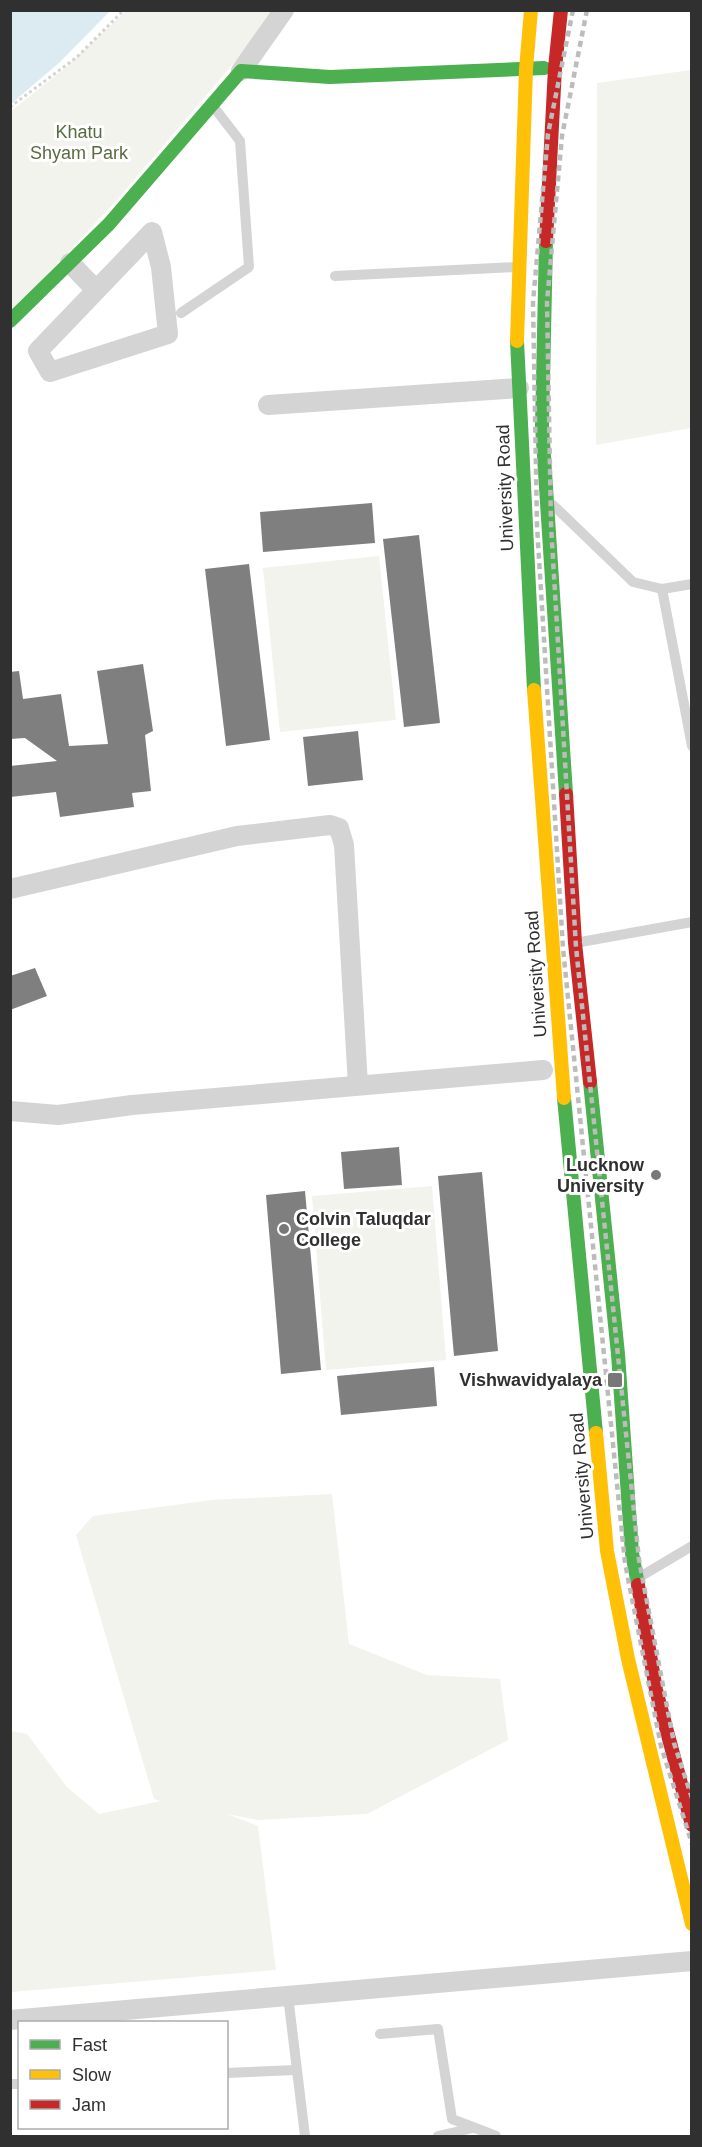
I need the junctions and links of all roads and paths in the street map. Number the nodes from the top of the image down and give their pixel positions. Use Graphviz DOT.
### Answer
graph roads {
  1 [pos="124,10"];
  2 [pos="284,10"];
  3 [pos="531,10"];
  4 [pos="563,14"];
  5 [pos="555,68"];
  6 [pos="526,69"];
  7 [pos="241,71"];
  8 [pos="211,104"];
  9 [pos="10,107"];
  10 [pos="70,263"];
  11 [pos="517,267"];
  12 [pos="335,276"];
  13 [pos="95,289"];
  14 [pos="181,313"];
  15 [pos="10,321"];
  16 [pos="519,388"];
  17 [pos="268,405"];
  18 [pos="544,481"];
  19 [pos="523,482"];
  20 [pos="545,497"];
  21 [pos="692,584"];
  22 [pos="662,589"];
  23 [pos="692,746"];
  24 [pos="10,889"];
  25 [pos="692,922"];
  26 [pos="575,943"];
  27 [pos="552,1069"];
  28 [pos="358,1085"];
  29 [pos="10,1111"];
  30 [pos="692,1545"];
  31 [pos="636,1579"];
  32 [pos="613,1583"];
  33 [pos="689,1802"];
  34 [pos="692,1825"];
  35 [pos="692,1924"];
  36 [pos="692,1961"];
  37 [pos="288,1996"];
  38 [pos="10,2020"];
  39 [pos="380,2034"];
  40 [pos="296,2070"];
  41 [pos="228,2073"];
  42 [pos="473,2128"];
  43 [pos="305,2136"];
  44 [pos="438,2136"];
  45 [pos="496,2136"];
  1 -- 9 [label="path"];
  2 -- 7 [label="street"];
  3 -- 6 [label="main road, University Road"];
  4 -- 5 [label="main road"];
  5 -- 6 [label="main road"];
  5 -- 18 [label="main road"];
  6 -- 7 [label="main road"];
  6 -- 11 [label="main road, University Road"];
  7 -- 8 [label="main road"];
  8 -- 10 [label="main road"];
  8 -- 14 [label="lane"];
  10 -- 13 [label="street"];
  10 -- 15 [label="main road"];
  11 -- 12 [label="lane"];
  11 -- 16 [label="main road, University Road"];
  13 -- 13 [label="street"];
  16 -- 17 [label="street"];
  16 -- 19 [label="main road, University Road"];
  18 -- 19 [label="main road"];
  18 -- 20 [label="main road"];
  19 -- 27 [label="main road, University Road"];
  20 -- 22 [label="lane"];
  20 -- 26 [label="main road"];
  21 -- 22 [label="lane"];
  22 -- 23 [label="lane"];
  24 -- 28 [label="street"];
  25 -- 26 [label="lane"];
  26 -- 31 [label="main road"];
  27 -- 28 [label="street"];
  27 -- 32 [label="main road, University Road"];
  28 -- 29 [label="street"];
  30 -- 31 [label="lane"];
  31 -- 32 [label="lane"];
  31 -- 33 [label="main road"];
  32 -- 35 [label="main road, University Road"];
  33 -- 34 [label="main road"];
  36 -- 37 [label="street"];
  37 -- 38 [label="street"];
  37 -- 40 [label="lane"];
  39 -- 42 [label="lane"];
  40 -- 41 [label="lane"];
  40 -- 43 [label="lane"];
  42 -- 44 [label="lane"];
  42 -- 45 [label="lane"];
}
